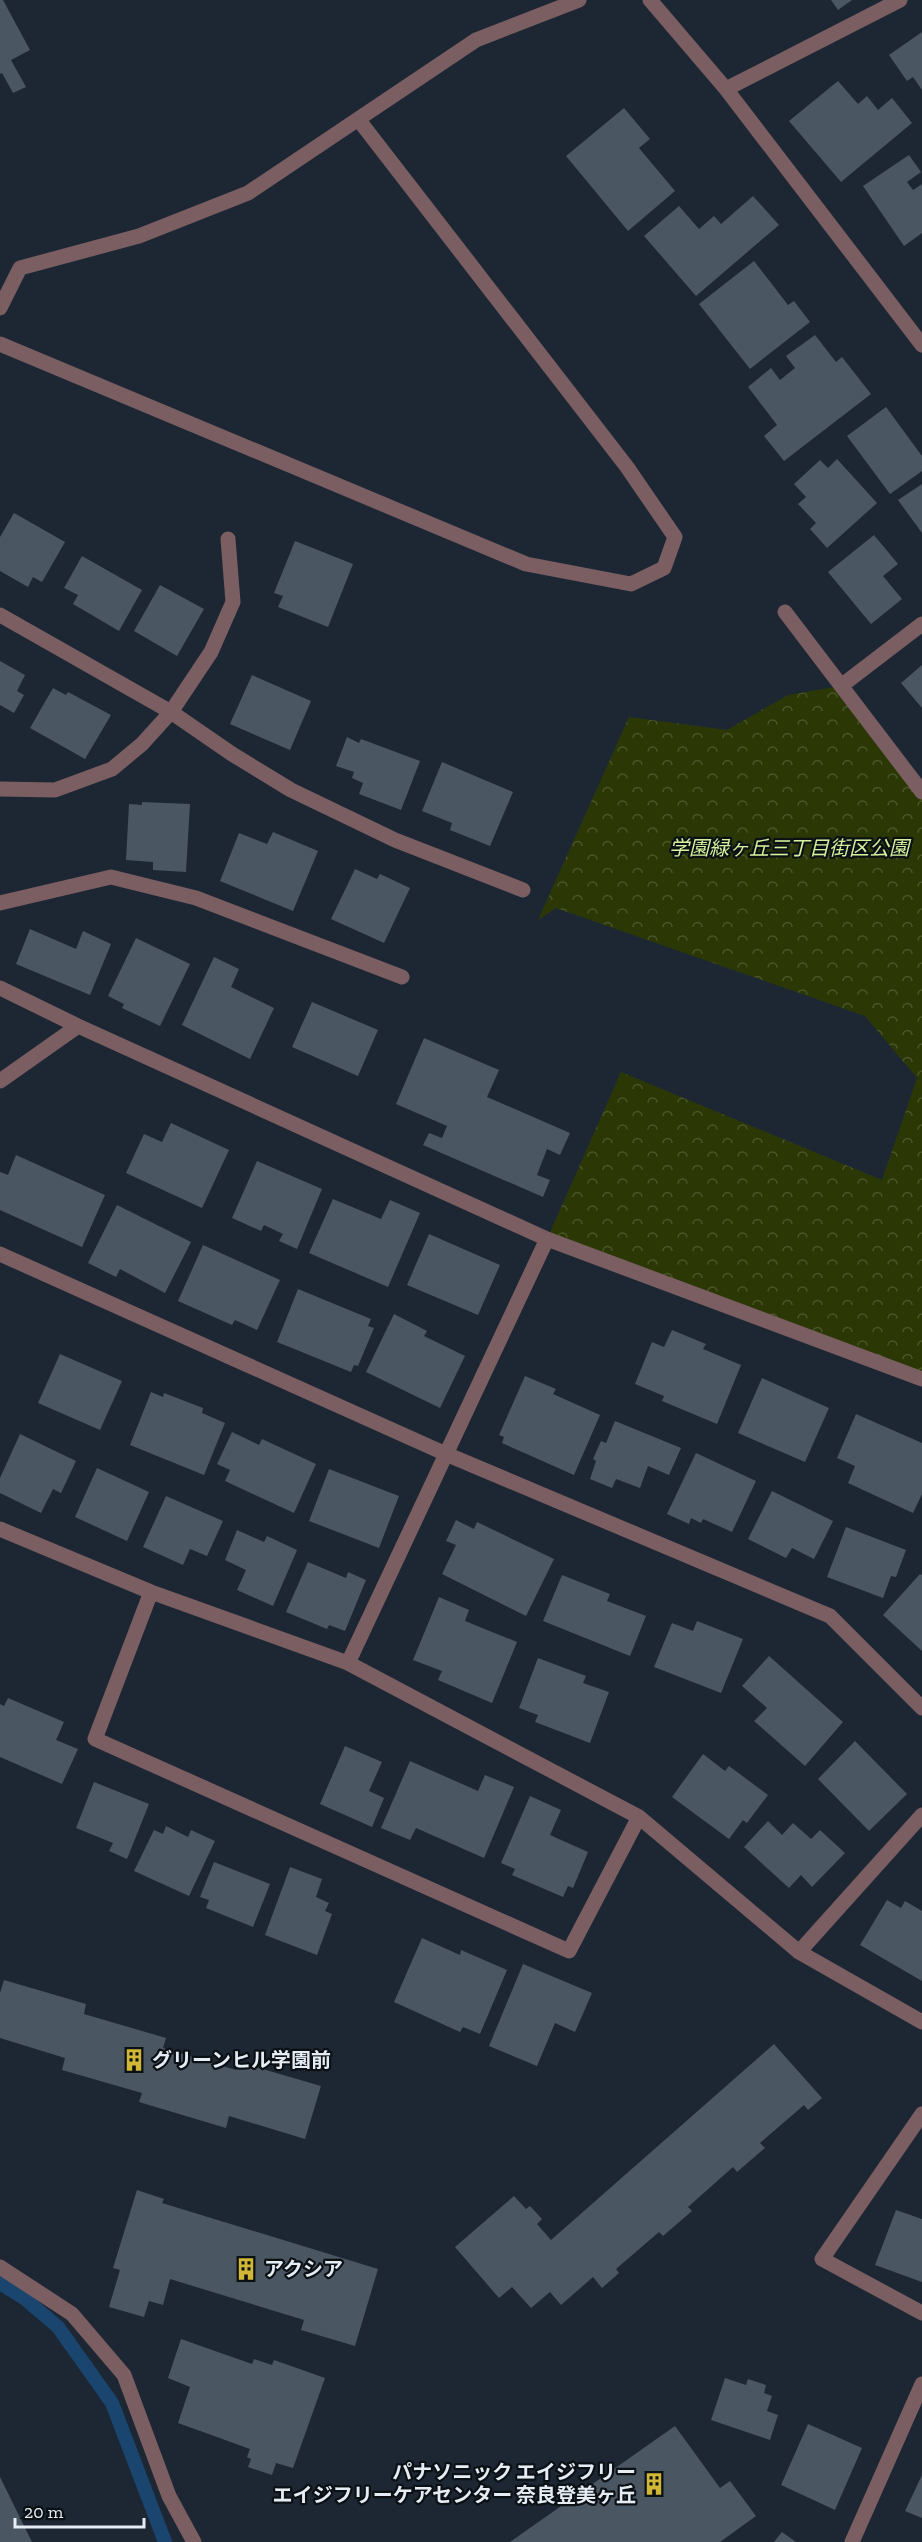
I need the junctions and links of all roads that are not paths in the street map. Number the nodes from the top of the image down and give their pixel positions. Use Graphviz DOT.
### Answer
graph roads {
  1 [pos="579,0"];
  2 [pos="650,0"];
  3 [pos="900,0"];
  4 [pos="726,89"];
  5 [pos="358,119"];
  6 [pos="0,308"];
  7 [pos="0,344"];
  8 [pos="922,345"];
  9 [pos="228,539"];
  10 [pos="785,612"];
  11 [pos="0,615"];
  12 [pos="922,624"];
  13 [pos="841,686"];
  14 [pos="171,712"];
  15 [pos="0,789"];
  16 [pos="922,792"];
  17 [pos="523,890"];
  18 [pos="0,903"];
  19 [pos="402,977"];
  20 [pos="0,988"];
  21 [pos="78,1026"];
  22 [pos="0,1081"];
  23 [pos="547,1239"];
  24 [pos="0,1254"];
  25 [pos="922,1379"];
  26 [pos="446,1454"];
  27 [pos="0,1529"];
  28 [pos="151,1592"];
  29 [pos="348,1663"];
  30 [pos="922,1708"];
  31 [pos="922,1815"];
  32 [pos="639,1817"];
  33 [pos="799,1952"];
  34 [pos="922,2022"];
  35 [pos="922,2114"];
  36 [pos="0,2267"];
  37 [pos="922,2313"];
  38 [pos="922,2384"];
  39 [pos="194,2542"];
  40 [pos="852,2542"];
  1 -- 5 [label="street"];
  2 -- 4 [label="street"];
  3 -- 4 [label="street"];
  4 -- 8 [label="street"];
  5 -- 6 [label="street"];
  5 -- 7 [label="street"];
  9 -- 14 [label="street"];
  10 -- 13 [label="street"];
  11 -- 14 [label="street"];
  12 -- 13 [label="street"];
  13 -- 16 [label="street"];
  14 -- 15 [label="street"];
  14 -- 17 [label="street"];
  18 -- 19 [label="street"];
  20 -- 21 [label="street"];
  21 -- 22 [label="street"];
  21 -- 23 [label="street"];
  23 -- 25 [label="street"];
  23 -- 26 [label="street"];
  24 -- 26 [label="street"];
  26 -- 29 [label="street"];
  26 -- 30 [label="street"];
  27 -- 28 [label="street"];
  28 -- 29 [label="street"];
  28 -- 32 [label="street"];
  29 -- 32 [label="street"];
  31 -- 33 [label="street"];
  32 -- 33 [label="street"];
  33 -- 34 [label="street"];
  35 -- 37 [label="street"];
  36 -- 39 [label="street"];
  38 -- 40 [label="street"];
}
